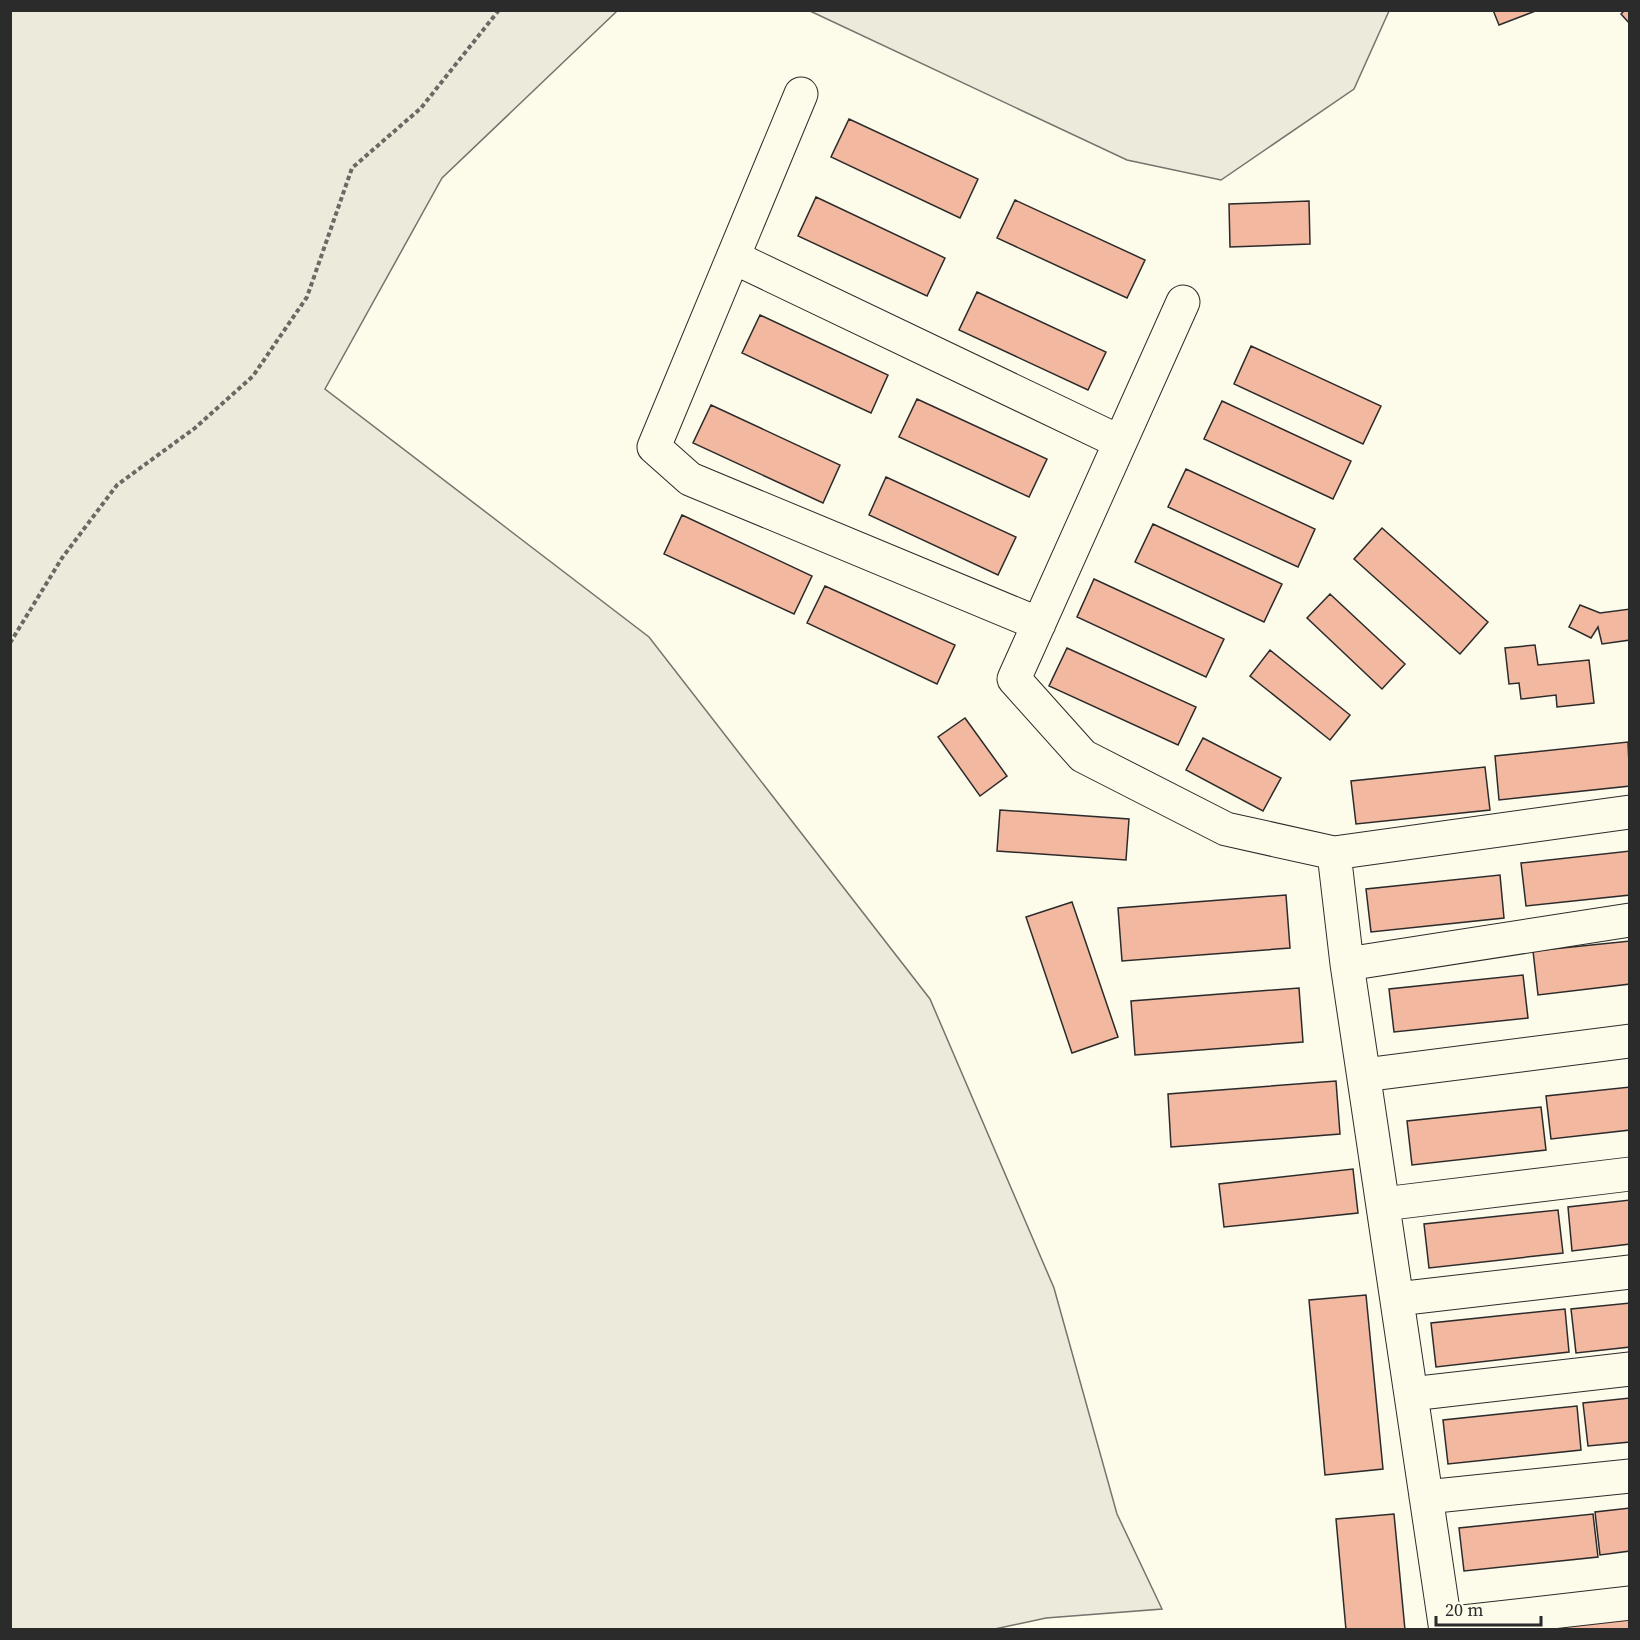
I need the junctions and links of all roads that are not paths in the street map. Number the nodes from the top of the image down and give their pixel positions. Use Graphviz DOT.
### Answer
graph roads {
  1 [pos="801,94"];
  2 [pos="733,257"];
  3 [pos="1183,302"];
  4 [pos="1120,442"];
  5 [pos="1039,624"];
  6 [pos="1629,812"];
  7 [pos="1334,853"];
  8 [pos="1629,920"];
  9 [pos="1347,964"];
  10 [pos="1629,1041"];
  11 [pos="1364,1075"];
  12 [pos="1629,1174"];
  13 [pos="1383,1204"];
  14 [pos="1629,1272"];
  15 [pos="1397,1299"];
  16 [pos="1629,1369"];
  17 [pos="1411,1394"];
  18 [pos="1629,1476"];
  19 [pos="1426,1497"];
  20 [pos="1629,1603"];
  21 [pos="1445,1627"];
  1 -- 2 [label="lane"];
  2 -- 4 [label="lane"];
  2 -- 5 [label="lane"];
  3 -- 4 [label="lane"];
  4 -- 5 [label="lane"];
  5 -- 7 [label="lane"];
  6 -- 7 [label="lane"];
  7 -- 9 [label="lane"];
  8 -- 9 [label="lane"];
  9 -- 11 [label="lane"];
  10 -- 11 [label="lane"];
  11 -- 13 [label="lane"];
  12 -- 13 [label="lane"];
  13 -- 15 [label="lane"];
  14 -- 15 [label="lane"];
  15 -- 17 [label="lane"];
  16 -- 17 [label="lane"];
  17 -- 19 [label="lane"];
  18 -- 19 [label="lane"];
  19 -- 21 [label="lane"];
  20 -- 21 [label="lane"];
}
